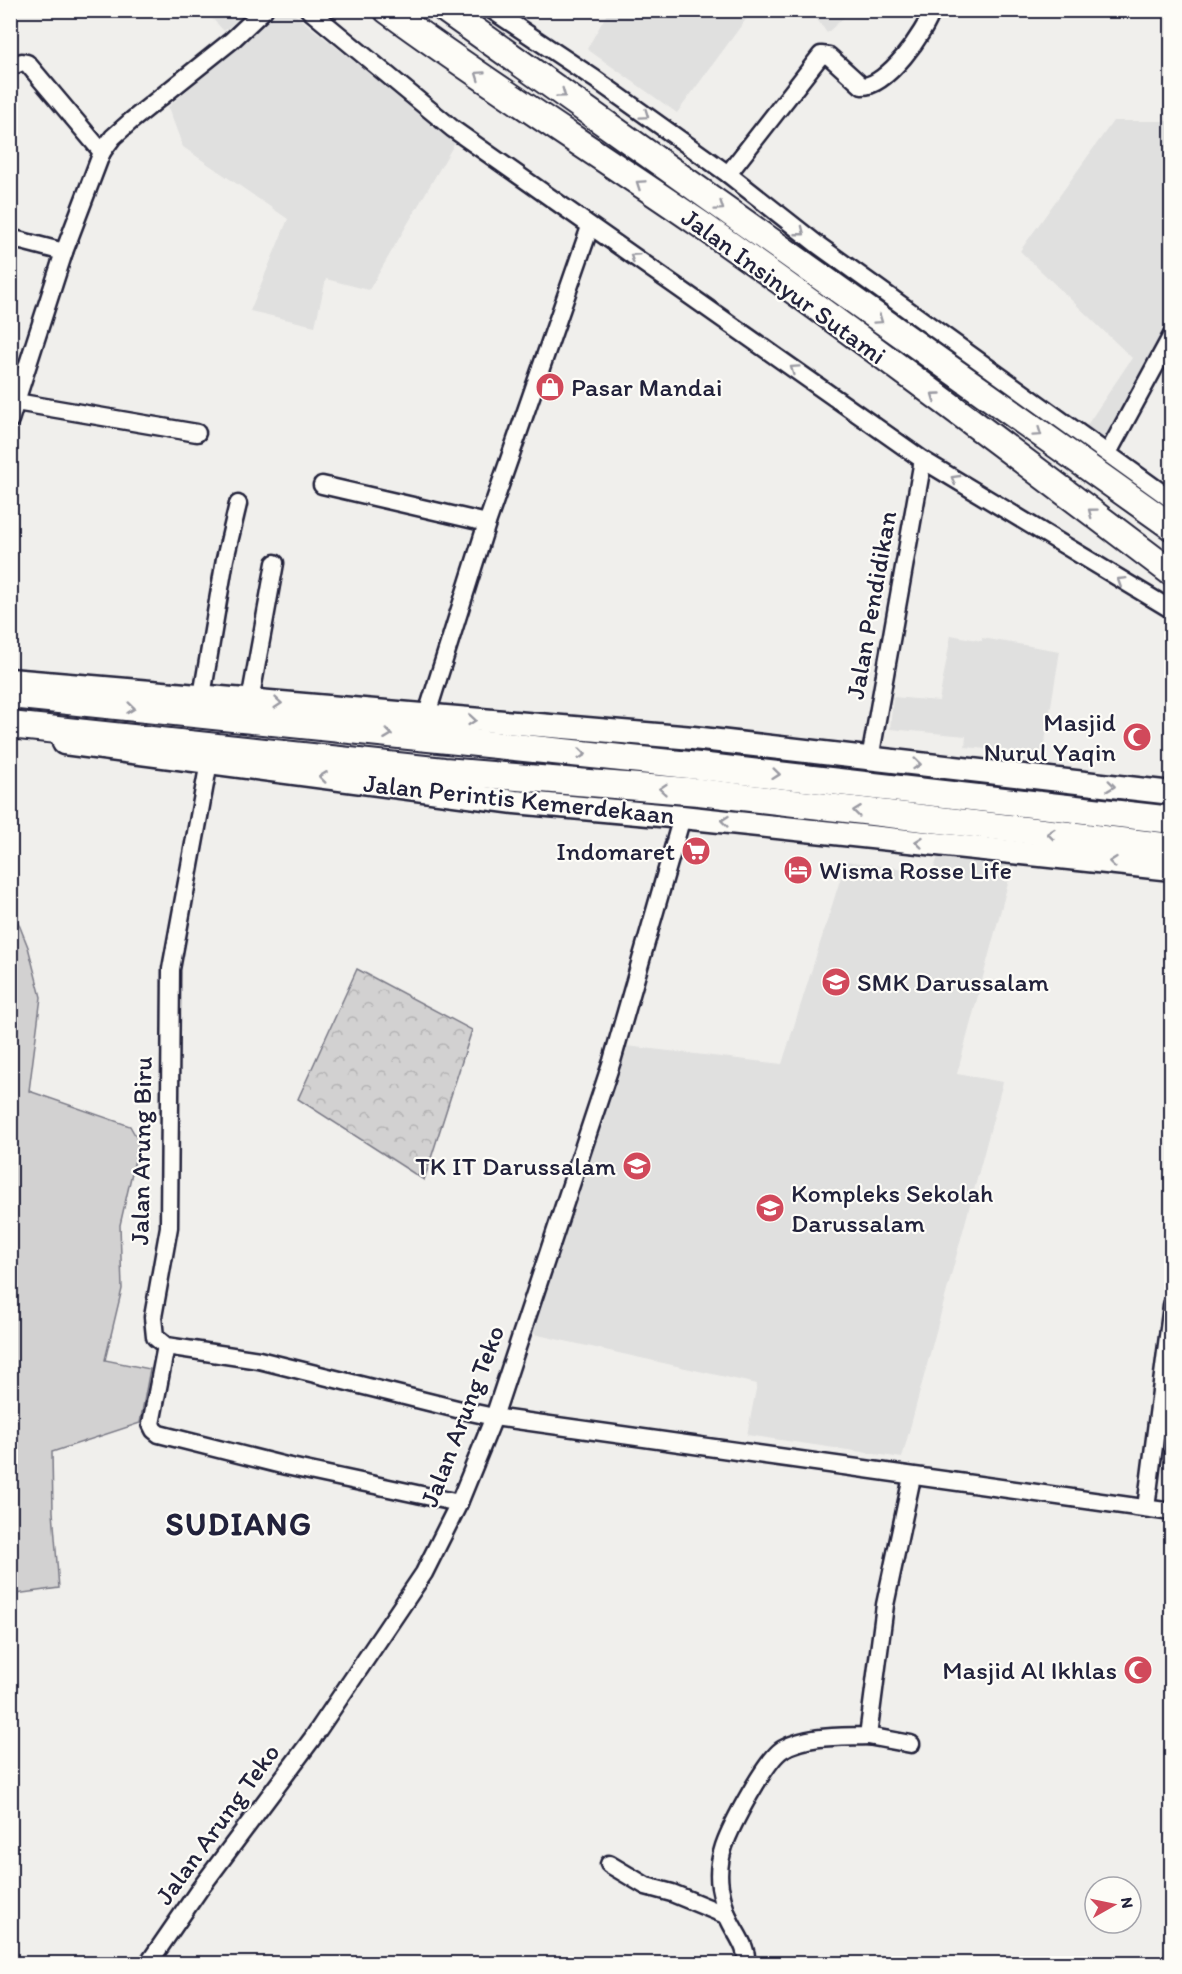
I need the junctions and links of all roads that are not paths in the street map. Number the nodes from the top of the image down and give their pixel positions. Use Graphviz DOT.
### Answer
graph roads {
  1 [pos="264,10"];
  2 [pos="309,10"];
  3 [pos="387,10"];
  4 [pos="446,10"];
  5 [pos="492,10"];
  6 [pos="932,10"];
  7 [pos="13,66"];
  8 [pos="102,152"];
  9 [pos="728,174"];
  10 [pos="590,227"];
  11 [pos="10,238"];
  12 [pos="64,252"];
  13 [pos="1172,335"];
  14 [pos="16,402"];
  15 [pos="10,420"];
  16 [pos="197,433"];
  17 [pos="1108,453"];
  18 [pos="923,460"];
  19 [pos="322,484"];
  20 [pos="1172,500"];
  21 [pos="238,504"];
  22 [pos="487,523"];
  23 [pos="1172,528"];
  24 [pos="275,563"];
  25 [pos="1172,573"];
  26 [pos="1172,610"];
  27 [pos="10,680"];
  28 [pos="10,695"];
  29 [pos="202,696"];
  30 [pos="250,701"];
  31 [pos="426,717"];
  32 [pos="10,725"];
  33 [pos="10,736"];
  34 [pos="870,759"];
  35 [pos="209,762"];
  36 [pos="1172,793"];
  37 [pos="682,817"];
  38 [pos="1172,820"];
  39 [pos="1172,847"];
  40 [pos="1172,868"];
  41 [pos="1172,1305"];
  42 [pos="166,1346"];
  43 [pos="494,1417"];
  44 [pos="912,1477"];
  45 [pos="459,1503"];
  46 [pos="1146,1508"];
  47 [pos="1172,1512"];
  48 [pos="868,1736"];
  49 [pos="911,1744"];
  50 [pos="609,1864"];
  51 [pos="728,1916"];
  52 [pos="148,1964"];
  53 [pos="746,1964"];
  1 -- 8 [label="street"];
  2 -- 10 [label="street"];
  25 -- 3 [label="highway, Jalan Insinyur Sutami, one-way"];
  4 -- 23 [label="highway, Jalan Insinyur Sutami, one-way"];
  5 -- 9 [label="street, one-way"];
  6 -- 9 [label="street"];
  7 -- 8 [label="street"];
  8 -- 12 [label="street"];
  9 -- 17 [label="street, one-way"];
  18 -- 10 [label="street, one-way"];
  10 -- 22 [label="street"];
  11 -- 12 [label="street"];
  12 -- 14 [label="street"];
  13 -- 17 [label="street"];
  14 -- 15 [label="street"];
  14 -- 16 [label="street"];
  17 -- 20 [label="street"];
  26 -- 18 [label="street, one-way"];
  18 -- 34 [label="street, Jalan Pendidikan"];
  19 -- 22 [label="street"];
  21 -- 29 [label="street"];
  22 -- 31 [label="street"];
  24 -- 30 [label="street"];
  27 -- 29 [label="main road"];
  28 -- 38 [label="highway, Jalan Perintis Kemerdekaan, one-way"];
  29 -- 30 [label="main road"];
  30 -- 31 [label="main road, one-way"];
  31 -- 34 [label="main road, one-way"];
  39 -- 32 [label="highway, Jalan Perintis Kemerdekaan, one-way"];
  33 -- 35 [label="main road, Jalan Perintis Kemerdekaan"];
  34 -- 36 [label="main road, one-way"];
  37 -- 35 [label="main road, Jalan Perintis Kemerdekaan, one-way"];
  35 -- 42 [label="street, Jalan Arung Biru"];
  40 -- 37 [label="main road, Jalan Perintis Kemerdekaan, one-way"];
  37 -- 43 [label="street, Jalan Arung Teko"];
  41 -- 46 [label="street"];
  42 -- 43 [label="street"];
  42 -- 45 [label="street"];
  43 -- 44 [label="street"];
  43 -- 45 [label="street, Jalan Arung Teko"];
  44 -- 46 [label="street"];
  44 -- 48 [label="street"];
  45 -- 52 [label="street, Jalan Arung Teko"];
  46 -- 47 [label="street"];
  48 -- 49 [label="street"];
  48 -- 51 [label="street"];
  50 -- 51 [label="street"];
  51 -- 53 [label="street"];
}
